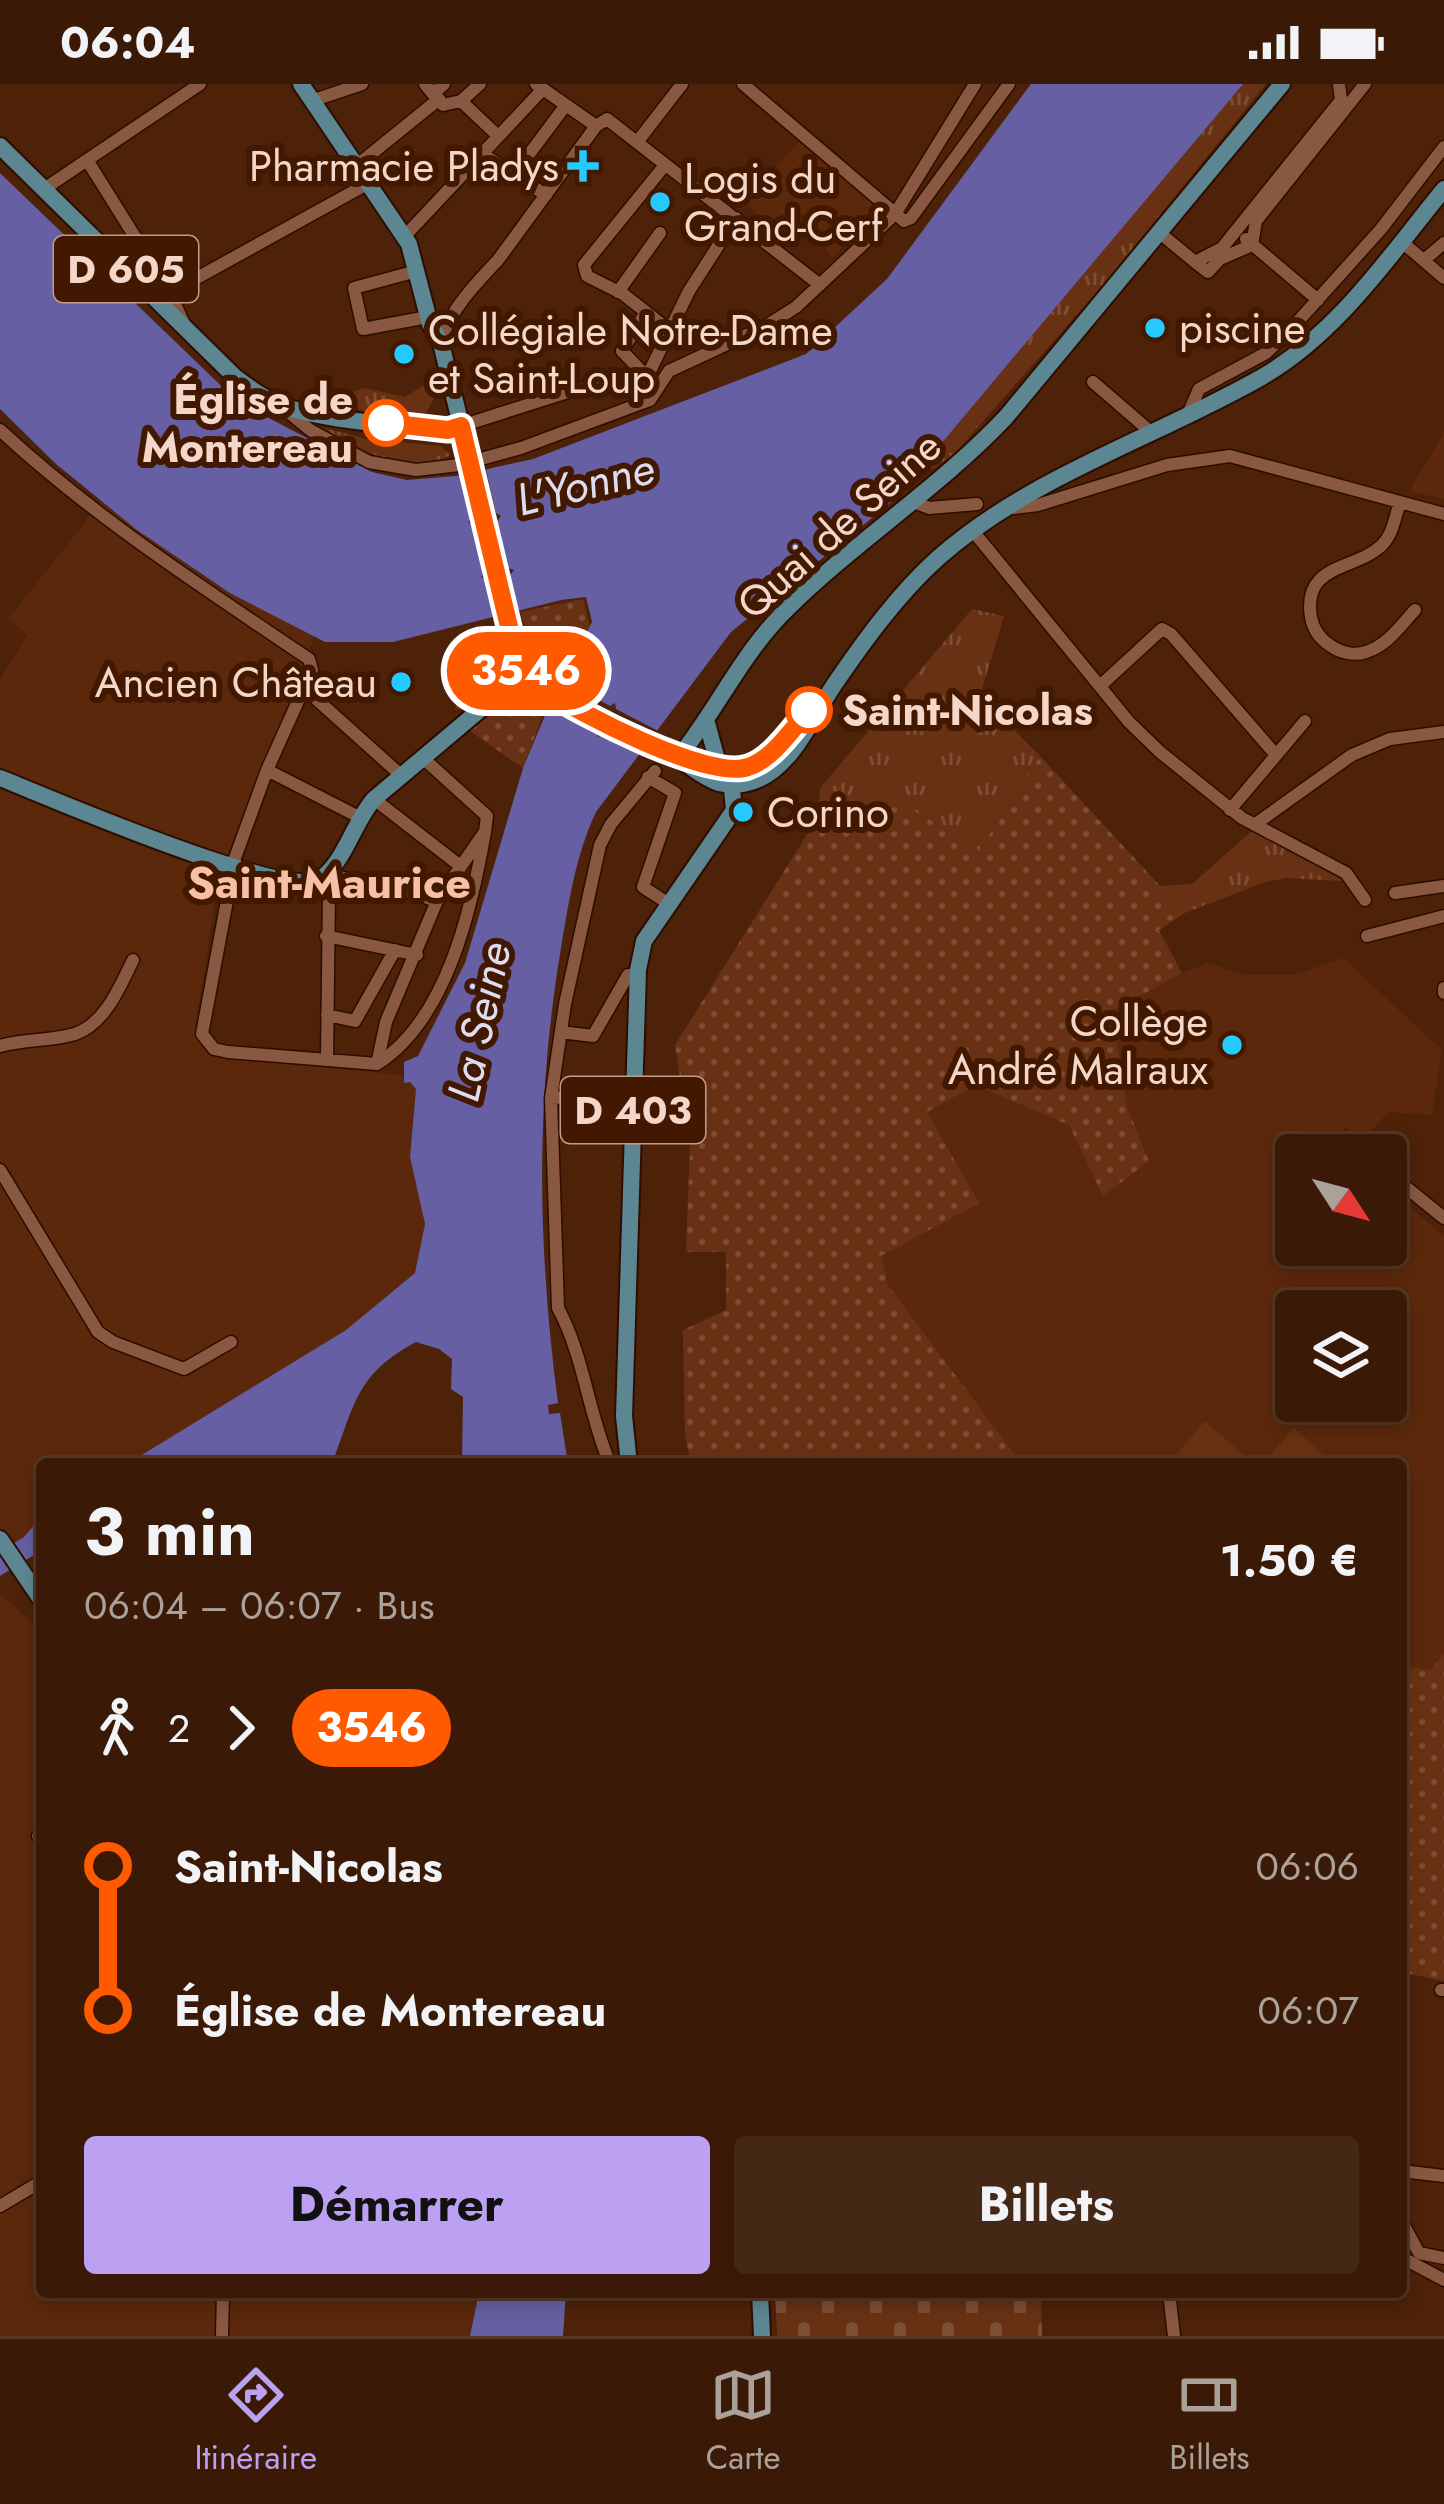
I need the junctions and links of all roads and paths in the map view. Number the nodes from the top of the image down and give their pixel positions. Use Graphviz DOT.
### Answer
graph roads {
  1 [pos="200,84"];
  2 [pos="301,84"];
  3 [pos="362,84"];
  4 [pos="479,84"];
  5 [pos="682,84"];
  6 [pos="743,84"];
  7 [pos="975,84"];
  8 [pos="1010,84"];
  9 [pos="1282,84"];
  10 [pos="1340,84"];
  11 [pos="1365,84"];
  12 [pos="540,87"];
  13 [pos="435,90"];
  14 [pos="311,101"];
  15 [pos="461,101"];
  16 [pos="566,105"];
  17 [pos="602,123"];
  18 [pos="496,135"];
  19 [pos="638,140"];
  20 [pos="0,146"];
  21 [pos="1444,147"];
  22 [pos="481,153"];
  23 [pos="526,157"];
  24 [pos="87,160"];
  25 [pos="665,165"];
  26 [pos="355,167"];
  27 [pos="367,184"];
  28 [pos="44,189"];
  29 [pos="1444,189"];
  30 [pos="546,195"];
  31 [pos="895,214"];
  32 [pos="736,218"];
  33 [pos="1236,230"];
  34 [pos="660,233"];
  35 [pos="404,237"];
  36 [pos="1166,238"];
  37 [pos="1401,241"];
  38 [pos="1444,243"];
  39 [pos="1252,244"];
  40 [pos="1424,260"];
  41 [pos="1196,262"];
  42 [pos="418,275"];
  43 [pos="1444,278"];
  44 [pos="820,285"];
  45 [pos="618,292"];
  46 [pos="164,297"];
  47 [pos="1318,300"];
  48 [pos="646,313"];
  49 [pos="428,316"];
  50 [pos="449,322"];
  51 [pos="670,331"];
  52 [pos="441,343"];
  53 [pos="670,371"];
  54 [pos="647,376"];
  55 [pos="1093,382"];
  56 [pos="450,389"];
  57 [pos="280,406"];
  58 [pos="1189,412"];
  59 [pos="461,426"];
  60 [pos="412,427"];
  61 [pos="0,430"];
  62 [pos="1152,433"];
  63 [pos="1088,465"];
  64 [pos="1117,480"];
  65 [pos="1094,488"];
  66 [pos="914,502"];
  67 [pos="1400,502"];
  68 [pos="977,503"];
  69 [pos="1006,508"];
  70 [pos="1444,514"];
  71 [pos="973,531"];
  72 [pos="1415,610"];
  73 [pos="517,660"];
  74 [pos="534,681"];
  75 [pos="1100,686"];
  76 [pos="305,689"];
  77 [pos="488,703"];
  78 [pos="1305,721"];
  79 [pos="708,728"];
  80 [pos="1444,732"];
  81 [pos="1276,755"];
  82 [pos="424,759"];
  83 [pos="687,762"];
  84 [pos="267,770"];
  85 [pos="727,774"];
  86 [pos="403,777"];
  87 [pos="0,778"];
  88 [pos="374,799"];
  89 [pos="1230,810"];
  90 [pos="358,817"];
  91 [pos="1257,823"];
  92 [pos="485,832"];
  93 [pos="459,865"];
  94 [pos="232,868"];
  95 [pos="323,877"];
  96 [pos="1444,886"];
  97 [pos="1395,893"];
  98 [pos="1365,900"];
  99 [pos="437,902"];
  100 [pos="669,904"];
  101 [pos="1444,916"];
  102 [pos="326,935"];
  103 [pos="1367,936"];
  104 [pos="394,950"];
  105 [pos="417,955"];
  106 [pos="133,960"];
  107 [pos="638,975"];
  108 [pos="361,1009"];
  109 [pos="327,1016"];
  110 [pos="386,1022"];
  111 [pos="561,1032"];
  112 [pos="0,1046"];
  113 [pos="327,1058"];
  114 [pos="377,1064"];
  115 [pos="633,1095"];
  116 [pos="551,1098"];
  117 [pos="0,1170"];
  118 [pos="1407,1188"];
  119 [pos="1444,1218"];
  120 [pos="231,1342"];
  121 [pos="607,1458"];
  122 [pos="628,1458"];
  123 [pos="0,1539"];
  124 [pos="36,1593"];
  125 [pos="1407,2172"];
  126 [pos="1444,2176"];
  127 [pos="36,2185"];
  128 [pos="0,2206"];
  129 [pos="1407,2231"];
  130 [pos="1444,2258"];
  131 [pos="1407,2262"];
  132 [pos="1444,2280"];
  133 [pos="223,2298"];
  134 [pos="760,2298"];
  135 [pos="1170,2298"];
  136 [pos="222,2336"];
  137 [pos="762,2336"];
  138 [pos="1174,2336"];
  1 -- 24 [label="street"];
  2 -- 14 [label="main road"];
  3 -- 14 [label="street"];
  4 -- 15 [label="street"];
  5 -- 19 [label="street"];
  6 -- 31 [label="street"];
  7 -- 31 [label="street"];
  8 -- 31 [label="street"];
  9 -- 66 [label="main road, Quai de Seine"];
  10 -- 33 [label="street"];
  11 -- 39 [label="street"];
  12 -- 16 [label="street"];
  12 -- 18 [label="street"];
  13 -- 15 [label="street"];
  13 -- 26 [label="street"];
  14 -- 26 [label="main road"];
  15 -- 18 [label="street"];
  16 -- 17 [label="street"];
  16 -- 23 [label="street"];
  17 -- 19 [label="street"];
  17 -- 30 [label="street"];
  18 -- 22 [label="street"];
  19 -- 25 [label="street"];
  20 -- 28 [label="main road, D 605"];
  21 -- 47 [label="street"];
  22 -- 30 [label="street"];
  22 -- 35 [label="street"];
  24 -- 28 [label="street"];
  24 -- 46 [label="street"];
  25 -- 32 [label="street"];
  25 -- 45 [label="street"];
  26 -- 27 [label="main road"];
  27 -- 35 [label="main road"];
  27 -- 46 [label="street"];
  28 -- 46 [label="main road, D 605"];
  29 -- 37 [label="main road"];
  30 -- 50 [label="street"];
  31 -- 44 [label="street"];
  32 -- 44 [label="street"];
  32 -- 51 [label="street"];
  33 -- 39 [label="street"];
  33 -- 41 [label="street"];
  34 -- 45 [label="street"];
  35 -- 42 [label="main road"];
  36 -- 41 [label="street"];
  37 -- 40 [label="street"];
  37 -- 58 [label="main road"];
  38 -- 40 [label="street"];
  39 -- 41 [label="street"];
  39 -- 47 [label="street"];
  40 -- 43 [label="street"];
  42 -- 49 [label="main road"];
  42 -- 49 [label="street"];
  44 -- 53 [label="street"];
  45 -- 48 [label="street"];
  46 -- 57 [label="main road, D 605"];
  47 -- 58 [label="street"];
  48 -- 51 [label="street"];
  48 -- 54 [label="street"];
  49 -- 50 [label="street"];
  49 -- 52 [label="main road"];
  50 -- 52 [label="street"];
  51 -- 54 [label="street"];
  52 -- 56 [label="main road"];
  53 -- 54 [label="street"];
  53 -- 57 [label="street"];
  54 -- 59 [label="street"];
  55 -- 62 [label="street"];
  56 -- 59 [label="main road"];
  56 -- 60 [label="main road"];
  57 -- 60 [label="main road, D 605"];
  58 -- 62 [label="main road"];
  59 -- 60 [label="main road, D 605"];
  59 -- 73 [label="main road, bridge"];
  61 -- 76 [label="street"];
  62 -- 63 [label="main road"];
  63 -- 64 [label="street"];
  63 -- 65 [label="street"];
  63 -- 69 [label="main road"];
  64 -- 65 [label="street"];
  64 -- 67 [label="street"];
  65 -- 69 [label="street"];
  66 -- 68 [label="street"];
  66 -- 79 [label="main road, Quai de Seine"];
  67 -- 70 [label="street"];
  67 -- 72 [label="street"];
  69 -- 71 [label="main road"];
  71 -- 75 [label="street"];
  71 -- 85 [label="main road"];
  73 -- 74 [label="main road"];
  73 -- 77 [label="main road"];
  74 -- 77 [label="main road"];
  74 -- 83 [label="main road"];
  75 -- 81 [label="street"];
  75 -- 89 [label="street"];
  76 -- 84 [label="street"];
  76 -- 86 [label="street"];
  77 -- 82 [label="main road"];
  78 -- 81 [label="street"];
  79 -- 83 [label="main road, Quai de Seine"];
  79 -- 85 [label="main road"];
  80 -- 91 [label="street"];
  81 -- 89 [label="street"];
  82 -- 86 [label="main road"];
  82 -- 92 [label="street"];
  83 -- 85 [label="main road"];
  84 -- 90 [label="street"];
  84 -- 94 [label="street"];
  85 -- 100 [label="main road, D 403"];
  86 -- 88 [label="main road"];
  87 -- 94 [label="main road"];
  88 -- 90 [label="main road"];
  88 -- 93 [label="street"];
  89 -- 91 [label="street"];
  90 -- 95 [label="main road"];
  91 -- 98 [label="street"];
  92 -- 93 [label="street"];
  92 -- 114 [label="street"];
  93 -- 99 [label="street"];
  94 -- 95 [label="main road"];
  94 -- 113 [label="street"];
  95 -- 99 [label="street"];
  95 -- 102 [label="street"];
  96 -- 97 [label="street"];
  99 -- 105 [label="street"];
  100 -- 107 [label="main road, D 403"];
  100 -- 111 [label="street"];
  101 -- 103 [label="street"];
  102 -- 104 [label="street"];
  102 -- 109 [label="street"];
  104 -- 105 [label="street"];
  104 -- 108 [label="street"];
  105 -- 110 [label="street"];
  106 -- 112 [label="street"];
  107 -- 111 [label="street"];
  107 -- 115 [label="main road, D 403"];
  108 -- 109 [label="street"];
  108 -- 110 [label="street"];
  109 -- 113 [label="street"];
  110 -- 114 [label="street"];
  111 -- 116 [label="street"];
  113 -- 114 [label="street"];
  115 -- 116 [label="street"];
  115 -- 122 [label="main road, D 403"];
  116 -- 121 [label="street"];
  117 -- 120 [label="street"];
  118 -- 119 [label="street"];
  123 -- 124 [label="main road"];
  125 -- 126 [label="street"];
  127 -- 128 [label="street"];
  129 -- 130 [label="street"];
  131 -- 132 [label="street"];
  133 -- 136 [label="street"];
  134 -- 137 [label="main road"];
  135 -- 138 [label="street"];
}
